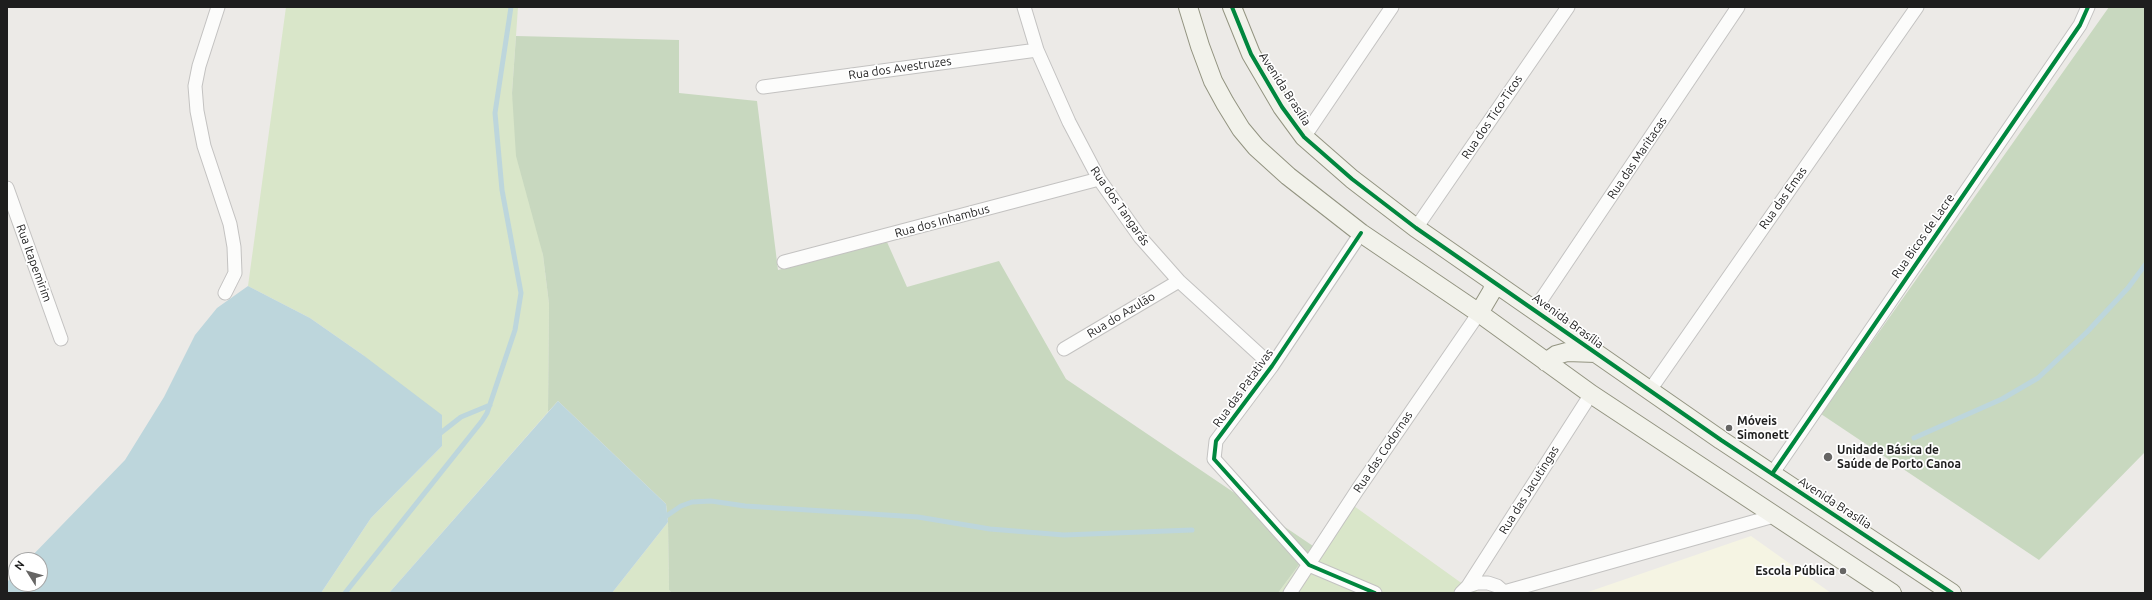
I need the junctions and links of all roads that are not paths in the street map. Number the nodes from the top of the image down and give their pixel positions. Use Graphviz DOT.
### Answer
graph roads {
  1 [pos="218,7"];
  2 [pos="1024,7"];
  3 [pos="1188,7"];
  4 [pos="1232,7"];
  5 [pos="1392,7"];
  6 [pos="1568,7"];
  7 [pos="1738,7"];
  8 [pos="1917,7"];
  9 [pos="2088,7"];
  10 [pos="1037,50"];
  11 [pos="763,87"];
  12 [pos="1304,137"];
  13 [pos="1099,179"];
  14 [pos="7,188"];
  15 [pos="1416,228"];
  16 [pos="1361,233"];
  17 [pos="784,262"];
  18 [pos="1179,281"];
  19 [pos="1494,282"];
  20 [pos="225,293"];
  21 [pos="1535,309"];
  22 [pos="1479,313"];
  23 [pos="62,339"];
  24 [pos="1064,349"];
  25 [pos="1596,354"];
  26 [pos="1546,362"];
  27 [pos="1272,366"];
  28 [pos="1650,390"];
  29 [pos="1591,394"];
  30 [pos="1772,474"];
  31 [pos="1774,516"];
  32 [pos="1309,565"];
  33 [pos="1464,590"];
  34 [pos="1290,593"];
  35 [pos="1375,593"];
  36 [pos="1505,593"];
  37 [pos="1892,593"];
  38 [pos="1952,593"];
  1 -- 20 [label="street"];
  2 -- 10 [label="street, Rua dos Tangarás"];
  3 -- 16 [label="street"];
  4 -- 12 [label="street, Avenida Brasília"];
  5 -- 12 [label="street"];
  6 -- 15 [label="street, Rua dos Tico-Ticos"];
  7 -- 21 [label="street, Rua das Maritacas"];
  8 -- 28 [label="street, Rua das Emas"];
  9 -- 30 [label="street, Rua Bicos de Lacre"];
  10 -- 11 [label="street, Rua dos Avestruzes"];
  10 -- 13 [label="street, Rua dos Tangarás"];
  12 -- 15 [label="street, Avenida Brasília"];
  13 -- 17 [label="street, Rua dos Inhambus"];
  13 -- 18 [label="street, Rua dos Tangarás"];
  14 -- 23 [label="street, Rua Itapemirim"];
  15 -- 19 [label="street, Avenida Brasília"];
  16 -- 22 [label="street"];
  16 -- 27 [label="street, Rua das Patativas"];
  18 -- 24 [label="street, Rua do Azulão"];
  18 -- 27 [label="street, Rua dos Tangarás"];
  19 -- 21 [label="street, Avenida Brasília"];
  19 -- 22 [label="street"];
  21 -- 25 [label="street, Avenida Brasília"];
  22 -- 26 [label="street"];
  22 -- 32 [label="street, Rua das Codornas"];
  25 -- 26 [label="street"];
  25 -- 28 [label="street, Avenida Brasília"];
  26 -- 29 [label="street"];
  27 -- 32 [label="street, Rua das Patativas"];
  28 -- 30 [label="street, Avenida Brasília"];
  29 -- 31 [label="street"];
  29 -- 33 [label="street, Rua das Jacutingas"];
  30 -- 38 [label="street, Avenida Brasília"];
  31 -- 36 [label="street"];
  31 -- 37 [label="street"];
  32 -- 34 [label="street, Rua das Codornas"];
  32 -- 35 [label="street"];
  33 -- 36 [label="street"];
}
